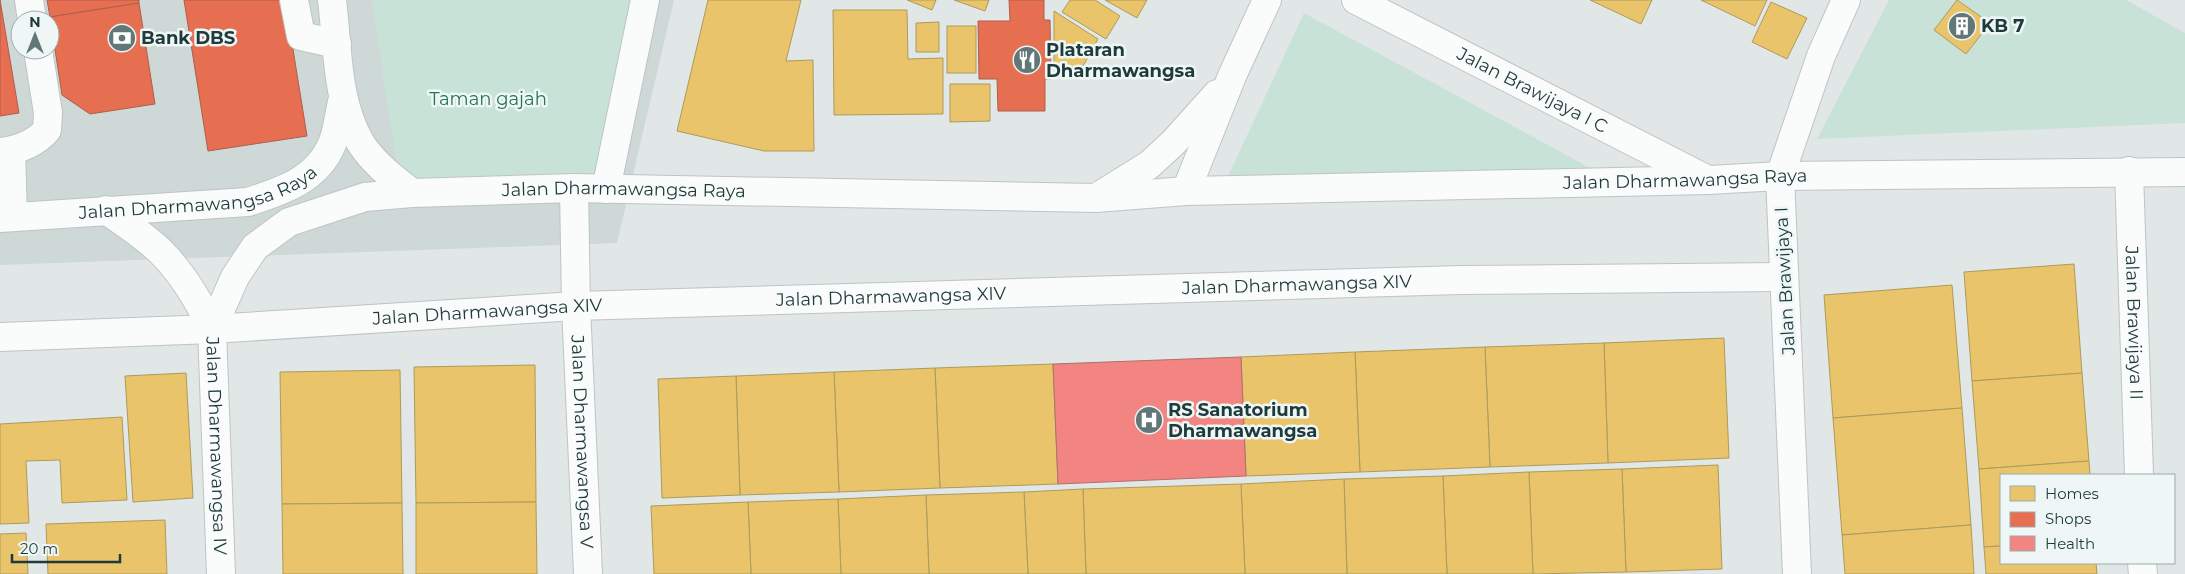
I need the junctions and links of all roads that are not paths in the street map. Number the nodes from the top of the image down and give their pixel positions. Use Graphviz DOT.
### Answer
graph roads {
  1 [pos="294,0"];
  2 [pos="332,0"];
  3 [pos="645,0"];
  4 [pos="1266,0"];
  5 [pos="1356,0"];
  6 [pos="1846,0"];
  7 [pos="337,44"];
  8 [pos="40,60"];
  9 [pos="1232,76"];
  10 [pos="342,98"];
  11 [pos="5,151"];
  12 [pos="2129,171"];
  13 [pos="2185,172"];
  14 [pos="1780,176"];
  15 [pos="1709,180"];
  16 [pos="574,188"];
  17 [pos="606,189"];
  18 [pos="1186,191"];
  19 [pos="412,193"];
  20 [pos="1096,198"];
  21 [pos="106,210"];
  22 [pos="7,217"];
  23 [pos="1784,277"];
  24 [pos="576,306"];
  25 [pos="212,336"];
  26 [pos="0,338"];
  27 [pos="2139,474"];
  28 [pos="221,574"];
  29 [pos="588,574"];
  30 [pos="1797,574"];
  1 -- 7 [label="street"];
  2 -- 7 [label="street"];
  3 -- 17 [label="street"];
  4 -- 9 [label="street"];
  5 -- 15 [label="street, Jalan Brawijaya I C"];
  6 -- 14 [label="street, Jalan Brawijaya I"];
  7 -- 10 [label="street"];
  8 -- 11 [label="street"];
  9 -- 18 [label="street"];
  9 -- 20 [label="street"];
  10 -- 19 [label="street"];
  10 -- 21 [label="street, Jalan Dharmawangsa Raya"];
  11 -- 22 [label="street"];
  12 -- 13 [label="street, Jalan Dharmawangsa Raya"];
  12 -- 14 [label="street, Jalan Dharmawangsa Raya"];
  12 -- 27 [label="street, Jalan Brawijaya II"];
  14 -- 15 [label="street, Jalan Dharmawangsa Raya"];
  14 -- 23 [label="street, Jalan Brawijaya I"];
  15 -- 18 [label="street, Jalan Dharmawangsa Raya"];
  16 -- 17 [label="street, Jalan Dharmawangsa Raya"];
  16 -- 19 [label="street, Jalan Dharmawangsa Raya"];
  16 -- 24 [label="street, Jalan Dharmawangsa V"];
  17 -- 20 [label="street, Jalan Dharmawangsa Raya"];
  18 -- 20 [label="street, Jalan Dharmawangsa Raya"];
  19 -- 25 [label="street, Jalan Dharmawangsa Raya"];
  21 -- 22 [label="street, Jalan Dharmawangsa Raya"];
  21 -- 25 [label="street, Jalan Dharmawangsa IV"];
  23 -- 24 [label="street, Jalan Dharmawangsa XIV"];
  23 -- 30 [label="street, Jalan Brawijaya I"];
  24 -- 25 [label="street, Jalan Dharmawangsa XIV"];
  24 -- 29 [label="street, Jalan Dharmawangsa V"];
  25 -- 26 [label="street, Jalan Dharmawangsa XIV"];
  25 -- 28 [label="street, Jalan Dharmawangsa IV"];
}
